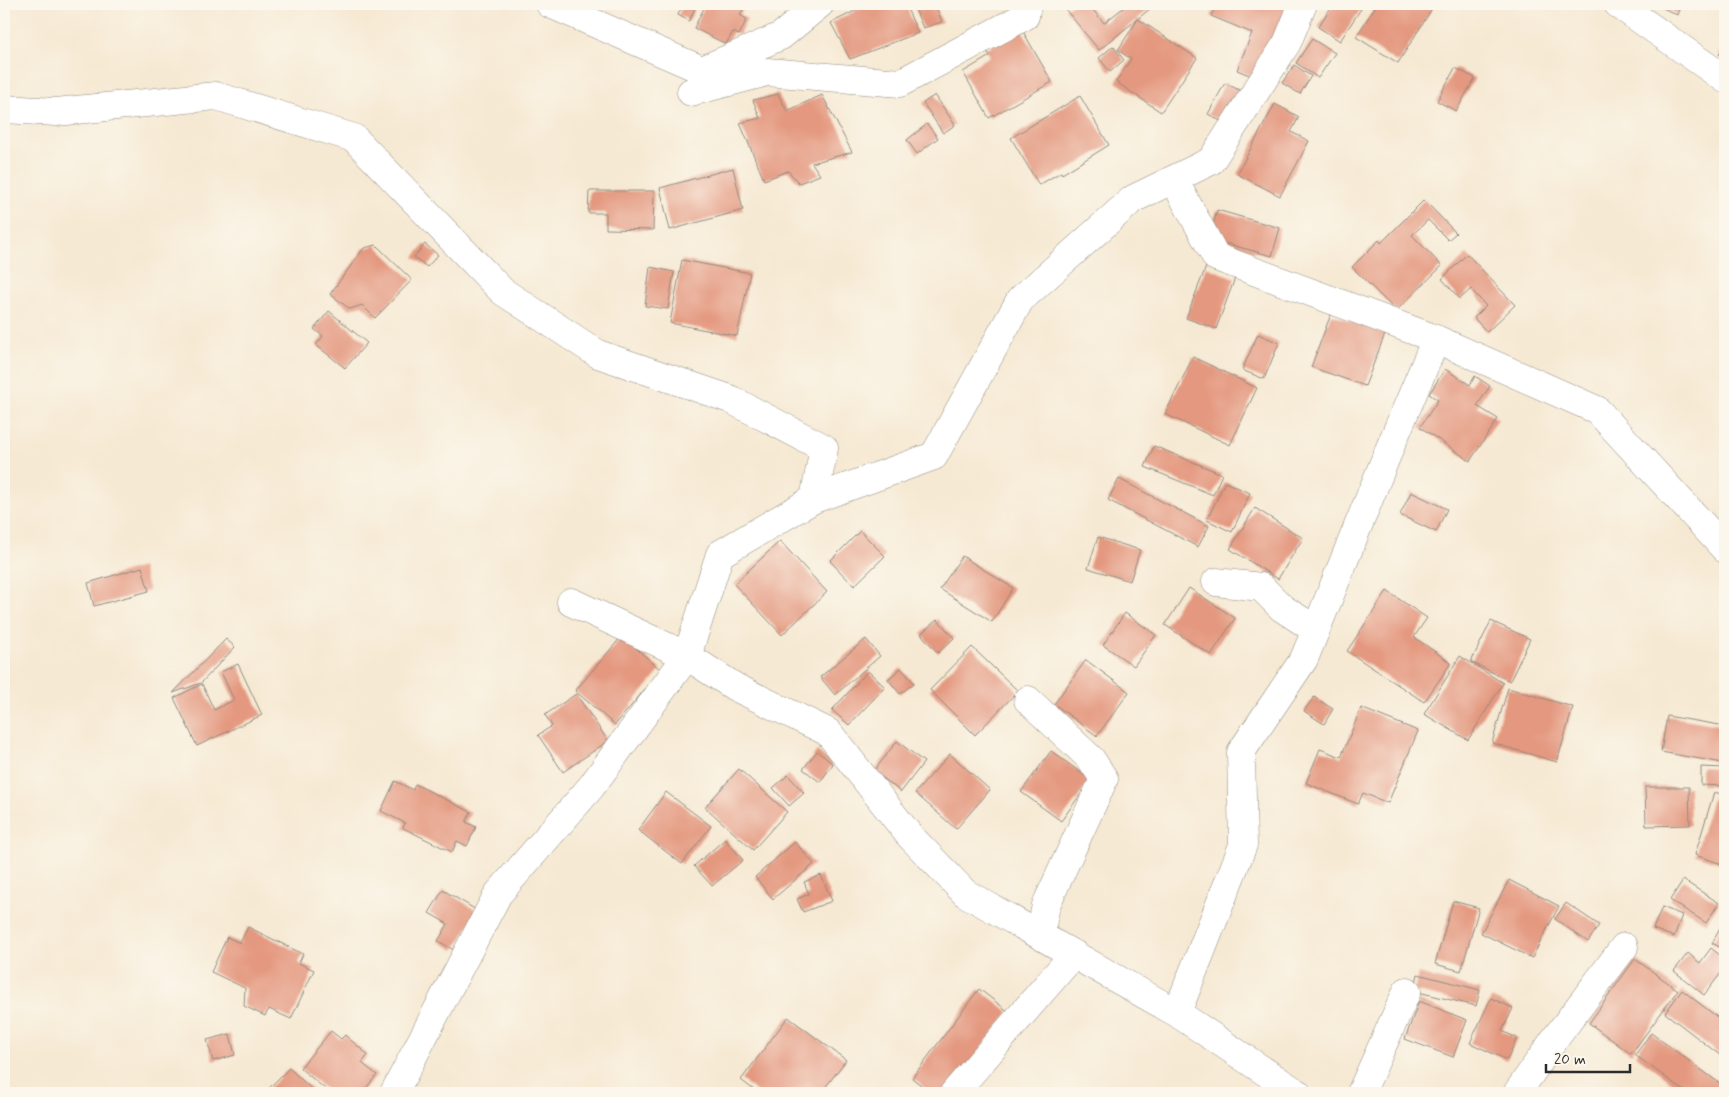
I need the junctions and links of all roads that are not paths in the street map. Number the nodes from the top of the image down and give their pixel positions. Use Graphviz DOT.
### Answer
graph roads {
  1 [pos="550,4"];
  2 [pos="820,4"];
  3 [pos="1027,4"];
  4 [pos="1304,4"];
  5 [pos="1618,4"];
  6 [pos="1725,79"];
  7 [pos="691,92"];
  8 [pos="4,109"];
  9 [pos="1174,180"];
  10 [pos="1436,339"];
  11 [pos="814,499"];
  12 [pos="1725,549"];
  13 [pos="1216,582"];
  14 [pos="570,602"];
  15 [pos="1316,630"];
  16 [pos="687,656"];
  17 [pos="1028,700"];
  18 [pos="1040,935"];
  19 [pos="1624,946"];
  20 [pos="1074,954"];
  21 [pos="1407,991"];
  22 [pos="1177,1013"];
  23 [pos="394,1093"];
  24 [pos="954,1093"];
  25 [pos="1296,1093"];
  26 [pos="1361,1093"];
  27 [pos="1518,1093"];
  1 -- 2 [label="street"];
  3 -- 7 [label="street"];
  4 -- 9 [label="street"];
  5 -- 6 [label="street"];
  8 -- 11 [label="street"];
  9 -- 10 [label="street"];
  9 -- 11 [label="street"];
  10 -- 12 [label="street"];
  10 -- 15 [label="street"];
  11 -- 16 [label="street"];
  13 -- 15 [label="street"];
  14 -- 16 [label="street"];
  15 -- 22 [label="street"];
  16 -- 18 [label="street"];
  16 -- 23 [label="street"];
  17 -- 18 [label="street"];
  18 -- 20 [label="street"];
  19 -- 27 [label="street"];
  20 -- 22 [label="street"];
  20 -- 24 [label="street"];
  21 -- 26 [label="street"];
  22 -- 25 [label="street"];
}
